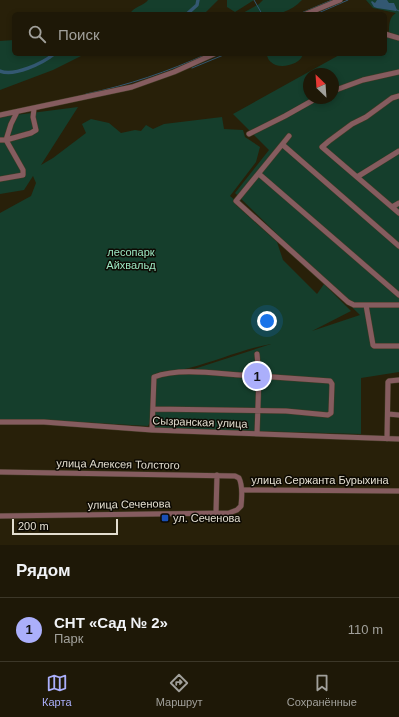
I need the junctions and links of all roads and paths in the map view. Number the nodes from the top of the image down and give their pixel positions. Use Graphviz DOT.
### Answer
graph roads {
  1 [pos="340,0"];
  2 [pos="311,12"];
  3 [pos="387,35"];
  4 [pos="399,38"];
  5 [pos="210,56"];
  6 [pos="399,72"];
  7 [pos="339,88"];
  8 [pos="399,96"];
  9 [pos="306,104"];
  10 [pos="34,109"];
  11 [pos="17,112"];
  12 [pos="0,116"];
  13 [pos="249,134"];
  14 [pos="289,136"];
  15 [pos="0,140"];
  16 [pos="6,140"];
  17 [pos="283,144"];
  18 [pos="399,151"];
  19 [pos="259,174"];
  20 [pos="357,177"];
  21 [pos="0,179"];
  22 [pos="399,203"];
  23 [pos="392,207"];
  24 [pos="399,213"];
  25 [pos="399,246"];
  26 [pos="399,296"];
  27 [pos="366,305"];
  28 [pos="399,305"];
  29 [pos="399,346"];
  30 [pos="257,354"];
  31 [pos="259,376"];
  32 [pos="399,380"];
  33 [pos="153,409"];
  34 [pos="258,411"];
  35 [pos="388,414"];
  36 [pos="399,415"];
  37 [pos="0,422"];
  38 [pos="152,430"];
  39 [pos="257,434"];
  40 [pos="387,439"];
  41 [pos="399,439"];
  42 [pos="0,472"];
  43 [pos="217,475"];
  44 [pos="242,490"];
  45 [pos="399,491"];
  46 [pos="216,513"];
  47 [pos="0,516"];
  1 -- 2 [label="street"];
  3 -- 4 [label="street"];
  5 -- 10 [label="street"];
  6 -- 7 [label="street"];
  8 -- 20 [label="street"];
  9 -- 13 [label="street"];
  10 -- 11 [label="street"];
  10 -- 16 [label="street"];
  11 -- 12 [label="street"];
  11 -- 16 [label="street"];
  14 -- 17 [label="street"];
  15 -- 16 [label="street"];
  16 -- 21 [label="street"];
  17 -- 19 [label="street"];
  17 -- 25 [label="street"];
  18 -- 20 [label="street"];
  19 -- 26 [label="street"];
  19 -- 27 [label="street"];
  20 -- 23 [label="street"];
  22 -- 23 [label="street"];
  23 -- 24 [label="street"];
  27 -- 28 [label="street"];
  27 -- 29 [label="street"];
  30 -- 31 [label="street"];
  31 -- 33 [label="street"];
  31 -- 34 [label="street"];
  31 -- 34 [label="street"];
  32 -- 35 [label="street"];
  33 -- 34 [label="street"];
  33 -- 38 [label="street"];
  34 -- 39 [label="street"];
  35 -- 36 [label="street"];
  35 -- 40 [label="street"];
  37 -- 38 [label="street, Сызранская улица"];
  38 -- 39 [label="street, Сызранская улица"];
  39 -- 40 [label="street, Сызранская улица"];
  40 -- 41 [label="street, Сызранская улица"];
  42 -- 43 [label="street, улица Алексея Толстого"];
  43 -- 44 [label="street, улица Алексея Толстого"];
  43 -- 46 [label="street"];
  44 -- 45 [label="street, улица Сержанта Бурыхина"];
  44 -- 46 [label="street, улица Сеченова"];
  46 -- 47 [label="street, улица Сеченова"];
}
